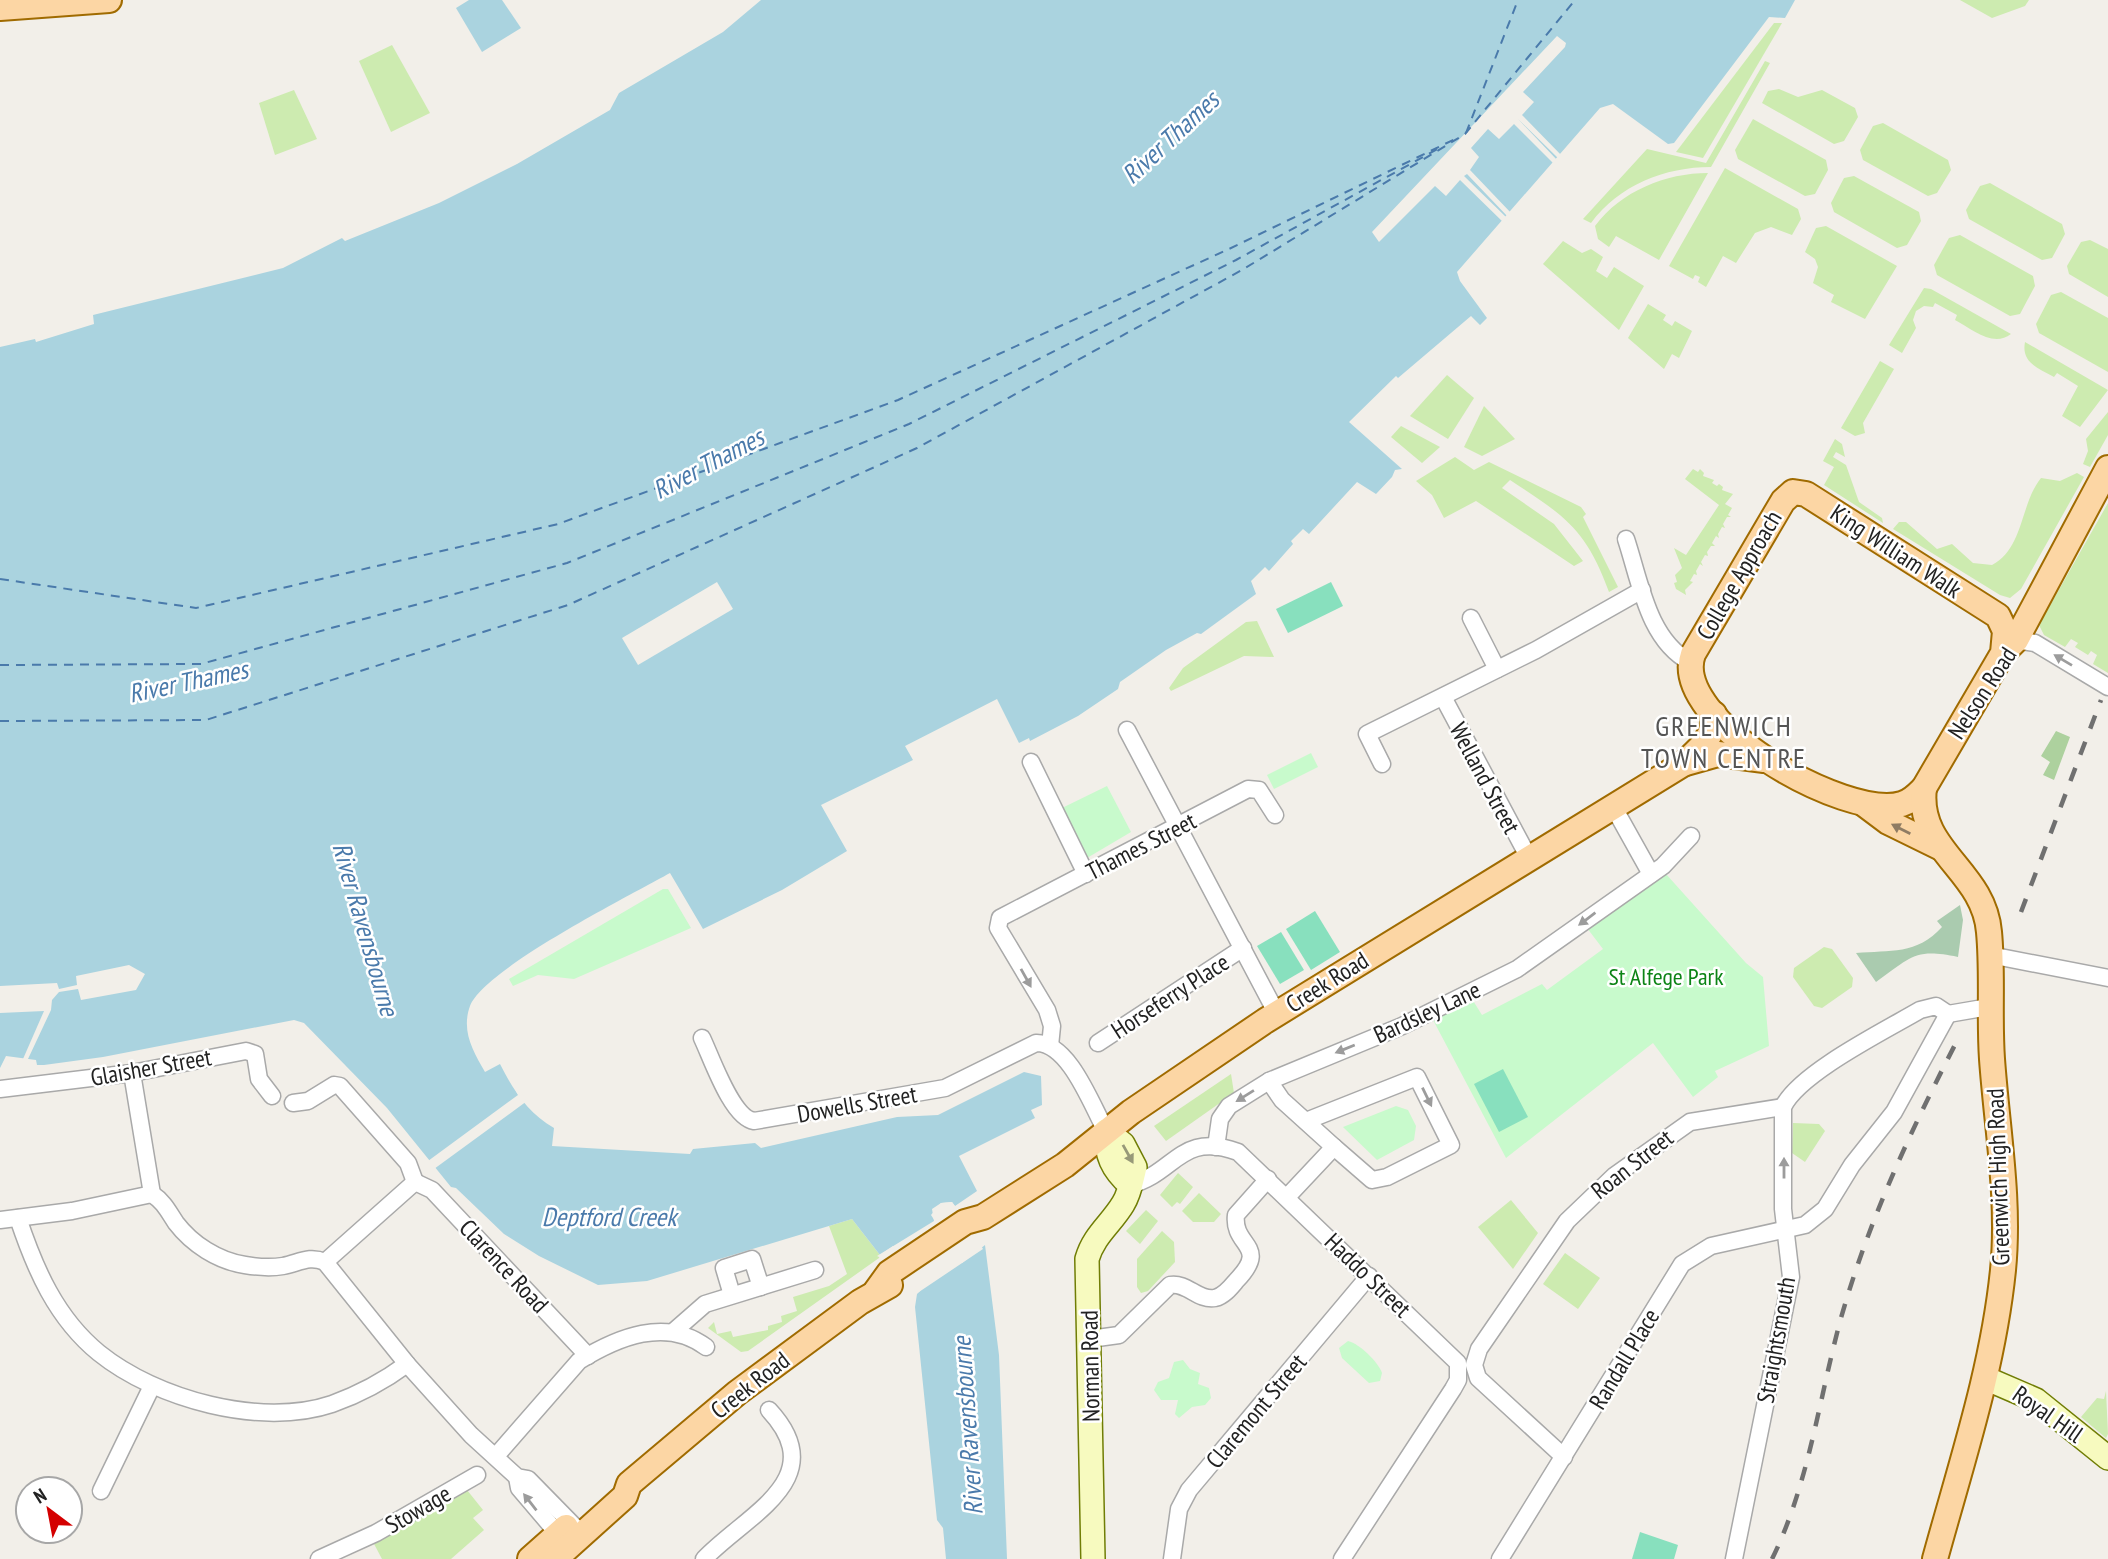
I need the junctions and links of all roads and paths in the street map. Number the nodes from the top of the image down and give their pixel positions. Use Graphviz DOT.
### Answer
graph roads {
  1 [pos="109,0"];
  2 [pos="0,8"];
  3 [pos="2108,468"];
  4 [pos="1793,492"];
  5 [pos="1626,539"];
  6 [pos="1642,590"];
  7 [pos="2037,596"];
  8 [pos="1998,616"];
  9 [pos="1471,618"];
  10 [pos="2010,647"];
  11 [pos="1690,662"];
  12 [pos="1497,669"];
  13 [pos="2108,687"];
  14 [pos="1443,697"];
  15 [pos="1714,715"];
  16 [pos="1128,730"];
  17 [pos="1764,760"];
  18 [pos="1031,762"];
  19 [pos="1382,764"];
  20 [pos="1682,764"];
  21 [pos="1924,788"];
  22 [pos="1864,804"];
  23 [pos="1613,806"];
  24 [pos="1275,815"];
  25 [pos="1178,827"];
  26 [pos="1691,836"];
  27 [pos="1941,848"];
  28 [pos="1529,858"];
  29 [pos="1086,874"];
  30 [pos="1647,877"];
  31 [pos="1242,948"];
  32 [pos="1990,955"];
  33 [pos="2108,978"];
  34 [pos="1989,1007"];
  35 [pos="1277,1014"];
  36 [pos="1948,1014"];
  37 [pos="702,1038"];
  38 [pos="1098,1043"];
  39 [pos="1050,1046"];
  40 [pos="132,1073"];
  41 [pos="1269,1081"];
  42 [pos="0,1089"];
  43 [pos="272,1096"];
  44 [pos="293,1103"];
  45 [pos="1783,1107"];
  46 [pos="1306,1121"];
  47 [pos="1105,1131"];
  48 [pos="1216,1147"];
  49 [pos="1334,1147"];
  50 [pos="1268,1179"];
  51 [pos="415,1182"];
  52 [pos="1130,1185"];
  53 [pos="152,1194"];
  54 [pos="1287,1197"];
  55 [pos="18,1218"];
  56 [pos="0,1220"];
  57 [pos="1785,1229"];
  58 [pos="325,1262"];
  59 [pos="815,1270"];
  60 [pos="1369,1276"];
  61 [pos="761,1287"];
  62 [pos="733,1295"];
  63 [pos="673,1332"];
  64 [pos="1090,1339"];
  65 [pos="706,1347"];
  66 [pos="588,1356"];
  67 [pos="407,1364"];
  68 [pos="1985,1378"];
  69 [pos="152,1386"];
  70 [pos="769,1410"];
  71 [pos="496,1456"];
  72 [pos="1564,1457"];
  73 [pos="2108,1458"];
  74 [pos="477,1475"];
  75 [pos="101,1491"];
  76 [pos="567,1539"];
  77 [pos="327,1558"];
  78 [pos="530,1559"];
  79 [pos="704,1559"];
  80 [pos="1093,1559"];
  81 [pos="1172,1559"];
  82 [pos="1342,1559"];
  83 [pos="1500,1559"];
  84 [pos="1734,1559"];
  85 [pos="1935,1559"];
  1 -- 2 [label="main road"];
  3 -- 7 [label="main road, Nelson Road"];
  4 -- 8 [label="main road, King William Walk"];
  4 -- 11 [label="main road, College Approach"];
  5 -- 6 [label="street"];
  6 -- 11 [label="street"];
  6 -- 12 [label="street, Welland Street"];
  7 -- 8 [label="main road"];
  7 -- 10 [label="main road, Nelson Road"];
  8 -- 10 [label="main road"];
  9 -- 12 [label="street"];
  13 -- 10 [label="street, one-way"];
  10 -- 21 [label="main road, Nelson Road"];
  11 -- 15 [label="main road"];
  12 -- 14 [label="street, Welland Street"];
  14 -- 19 [label="street, Welland Street"];
  14 -- 28 [label="street, Welland Street"];
  15 -- 17 [label="main road"];
  15 -- 20 [label="main road, Creek Road"];
  16 -- 25 [label="street, Horseferry Place"];
  17 -- 20 [label="main road, Creek Road"];
  17 -- 22 [label="main road"];
  18 -- 29 [label="street"];
  20 -- 23 [label="main road, Creek Road"];
  21 -- 22 [label="main road"];
  21 -- 27 [label="main road"];
  27 -- 22 [label="main road, one-way"];
  23 -- 28 [label="main road, Creek Road"];
  23 -- 30 [label="street"];
  24 -- 25 [label="street, Thames Street"];
  25 -- 29 [label="street, Thames Street"];
  25 -- 31 [label="street, Horseferry Place"];
  26 -- 30 [label="street, Bardsley Lane"];
  27 -- 32 [label="main road, Greenwich High Road"];
  28 -- 35 [label="main road, Creek Road"];
  29 -- 39 [label="street, Thames Street, one-way"];
  30 -- 41 [label="street, Bardsley Lane, one-way"];
  31 -- 35 [label="street, Horseferry Place"];
  31 -- 38 [label="street, Horseferry Place"];
  32 -- 33 [label="street"];
  32 -- 34 [label="main road, Greenwich High Road"];
  34 -- 36 [label="street"];
  34 -- 68 [label="main road, Greenwich High Road"];
  35 -- 47 [label="main road, Creek Road"];
  36 -- 45 [label="street"];
  36 -- 57 [label="street"];
  37 -- 39 [label="street, Dowells Street"];
  39 -- 47 [label="street"];
  40 -- 42 [label="street, Glaisher Street"];
  40 -- 43 [label="street, Glaisher Street"];
  40 -- 53 [label="street"];
  41 -- 46 [label="street"];
  41 -- 48 [label="street, Bardsley Lane, one-way"];
  44 -- 51 [label="street"];
  57 -- 45 [label="street, Straightsmouth, one-way"];
  45 -- 72 [label="street, Roan Street"];
  46 -- 49 [label="street"];
  46 -- 49 [label="street, one-way"];
  47 -- 52 [label="main road"];
  47 -- 76 [label="main road, Creek Road"];
  48 -- 50 [label="street, Haddo Street"];
  48 -- 52 [label="street"];
  49 -- 54 [label="street"];
  50 -- 54 [label="street, Haddo Street"];
  50 -- 64 [label="street"];
  51 -- 58 [label="street"];
  51 -- 66 [label="street, Clarence Road"];
  52 -- 64 [label="main road, Norman Road"];
  53 -- 55 [label="street"];
  53 -- 58 [label="street"];
  54 -- 60 [label="street, Haddo Street"];
  55 -- 56 [label="street"];
  55 -- 69 [label="street"];
  57 -- 72 [label="street, Randall Place"];
  57 -- 84 [label="street, Straightsmouth"];
  58 -- 67 [label="street"];
  59 -- 61 [label="street"];
  60 -- 81 [label="street, Claremont Street"];
  60 -- 82 [label="street, Haddo Street"];
  61 -- 62 [label="street"];
  61 -- 62 [label="street"];
  62 -- 63 [label="street"];
  63 -- 65 [label="street"];
  63 -- 66 [label="street"];
  64 -- 80 [label="main road, Norman Road"];
  66 -- 71 [label="street"];
  67 -- 69 [label="street"];
  67 -- 71 [label="street"];
  68 -- 73 [label="main road, Royal Hill"];
  68 -- 85 [label="main road, Greenwich High Road"];
  69 -- 75 [label="street"];
  70 -- 79 [label="street"];
  71 -- 76 [label="street"];
  72 -- 83 [label="street, Randall Place"];
  74 -- 77 [label="street, Stowage"];
  76 -- 78 [label="main road, Creek Road"];
}
